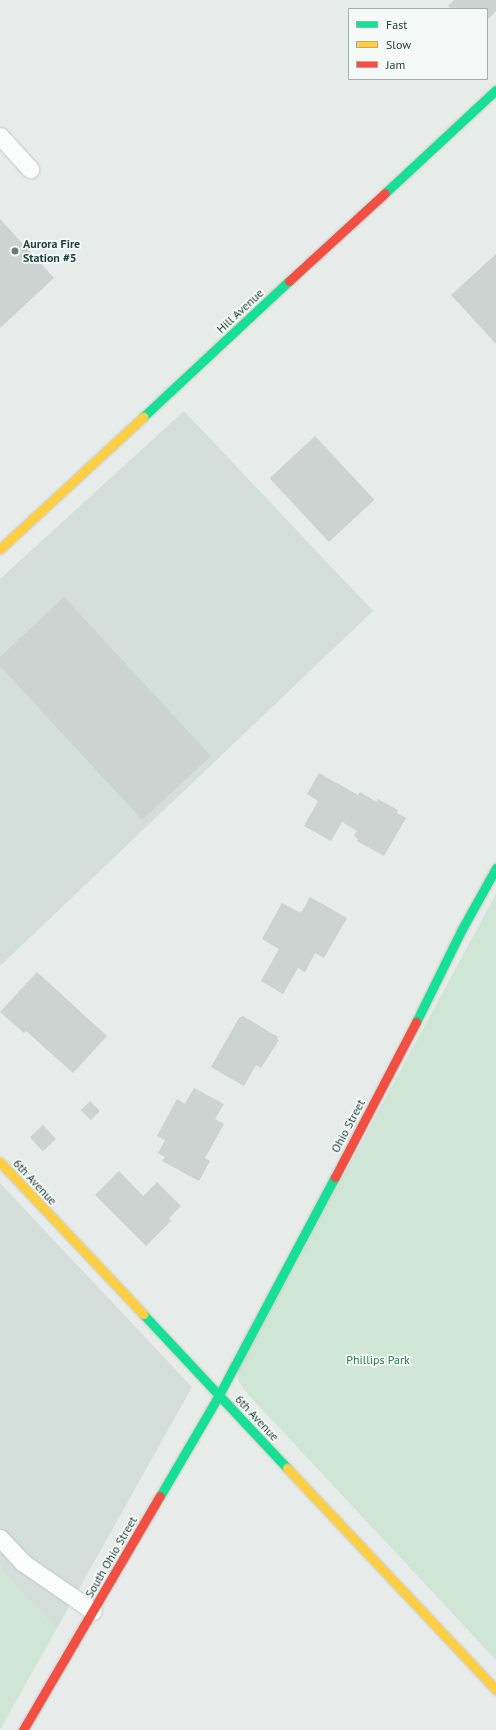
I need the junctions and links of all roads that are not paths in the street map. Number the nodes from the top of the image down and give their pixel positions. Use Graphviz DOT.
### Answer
graph roads {
  1 [pos="496,90"];
  2 [pos="0,136"];
  3 [pos="30,169"];
  4 [pos="0,549"];
  5 [pos="496,868"];
  6 [pos="0,1162"];
  7 [pos="219,1395"];
  8 [pos="0,1538"];
  9 [pos="93,1611"];
  10 [pos="496,1690"];
  11 [pos="23,1730"];
  1 -- 4 [label="street, Hill Avenue"];
  2 -- 3 [label="lane"];
  5 -- 7 [label="street, Ohio Street"];
  6 -- 7 [label="street, 6th Avenue"];
  7 -- 9 [label="street, South Ohio Street"];
  7 -- 10 [label="street, 6th Avenue"];
  8 -- 9 [label="lane"];
  9 -- 11 [label="street, South Ohio Street"];
}
